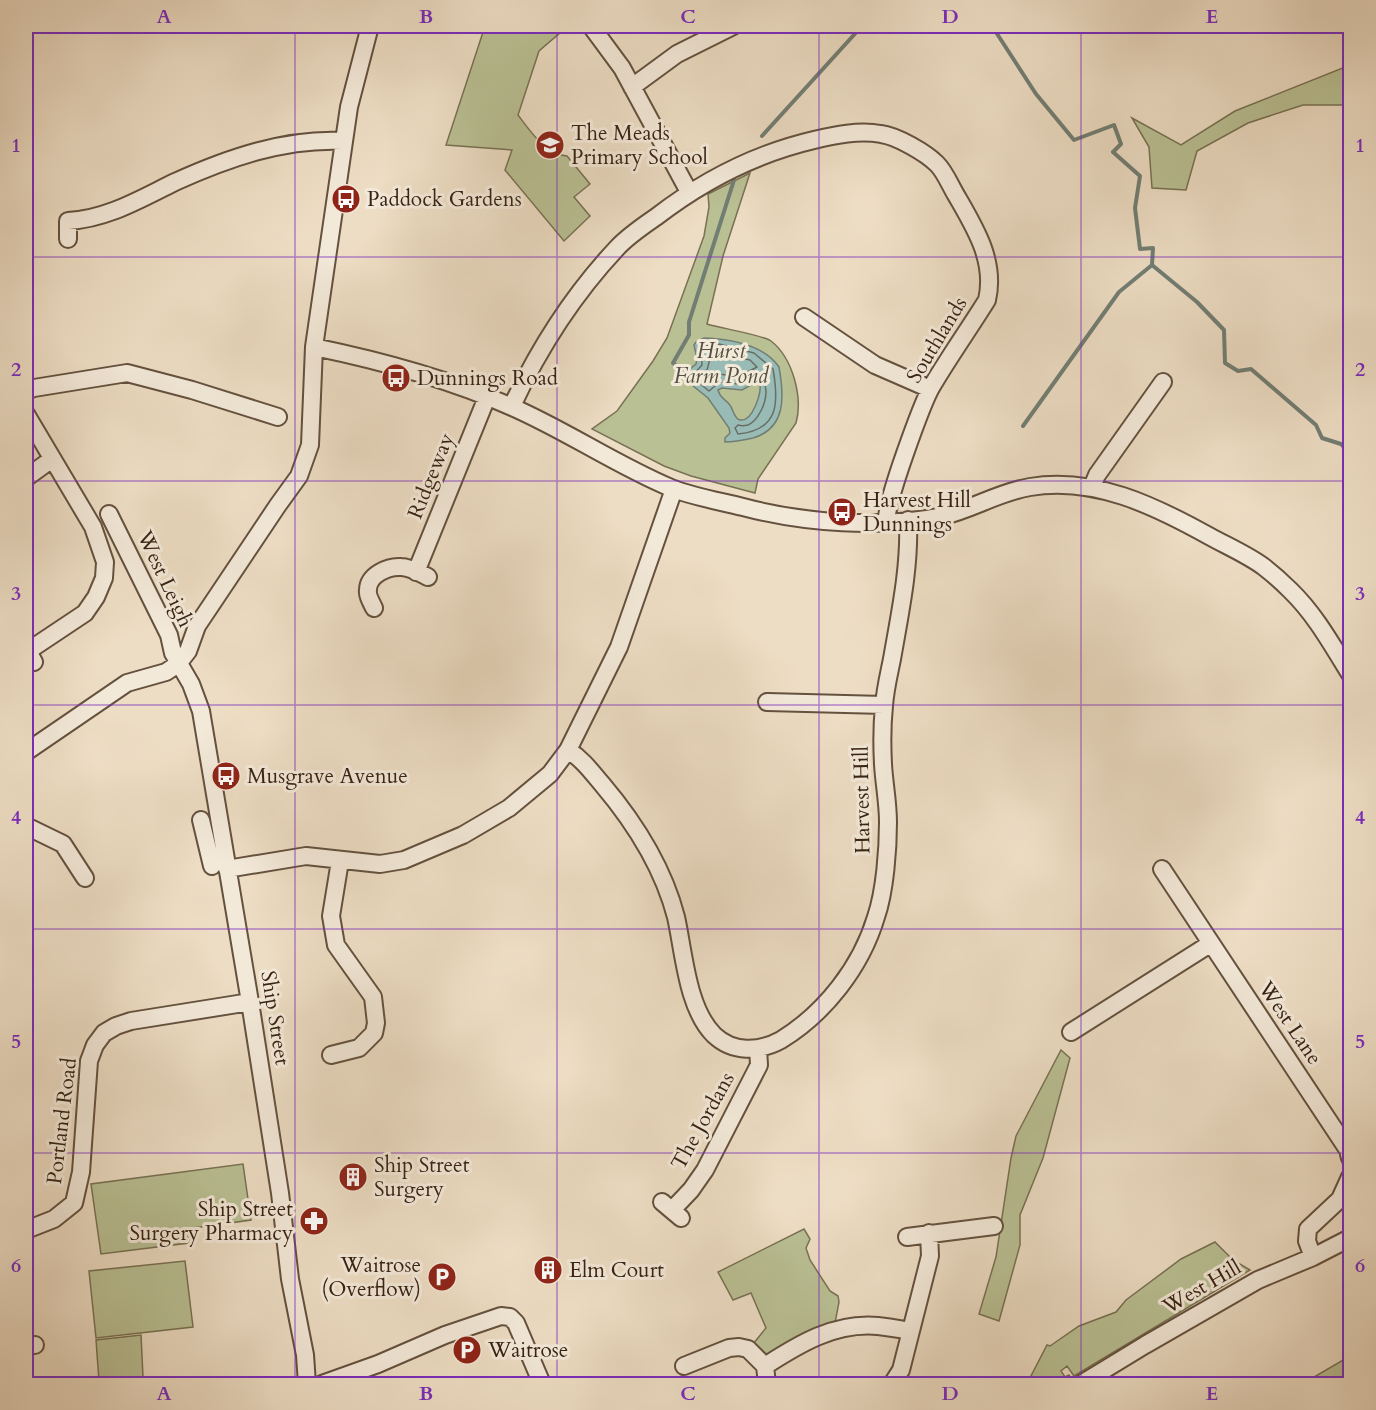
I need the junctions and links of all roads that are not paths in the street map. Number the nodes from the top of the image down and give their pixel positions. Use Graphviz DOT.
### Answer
graph roads {
  1 [pos="370,26"];
  2 [pos="591,26"];
  3 [pos="733,26"];
  4 [pos="632,87"];
  5 [pos="344,141"];
  6 [pos="689,192"];
  7 [pos="68,239"];
  8 [pos="804,317"];
  9 [pos="315,347"];
  10 [pos="1163,382"];
  11 [pos="930,388"];
  12 [pos="26,391"];
  13 [pos="487,397"];
  14 [pos="512,406"];
  15 [pos="275,412"];
  16 [pos="26,414"];
  17 [pos="52,459"];
  18 [pos="26,478"];
  19 [pos="1092,487"];
  20 [pos="674,489"];
  21 [pos="109,514"];
  22 [pos="909,520"];
  23 [pos="887,521"];
  24 [pos="374,608"];
  25 [pos="30,653"];
  26 [pos="178,664"];
  27 [pos="1350,674"];
  28 [pos="767,702"];
  29 [pos="884,705"];
  30 [pos="568,750"];
  31 [pos="26,752"];
  32 [pos="201,820"];
  33 [pos="26,826"];
  34 [pos="214,842"];
  35 [pos="340,861"];
  36 [pos="220,867"];
  37 [pos="1162,869"];
  38 [pos="86,878"];
  39 [pos="1210,944"];
  40 [pos="250,1002"];
  41 [pos="1071,1032"];
  42 [pos="758,1048"];
  43 [pos="331,1055"];
  44 [pos="1350,1158"];
  45 [pos="1350,1177"];
  46 [pos="672,1210"];
  47 [pos="994,1226"];
  48 [pos="26,1230"];
  49 [pos="929,1233"];
  50 [pos="907,1237"];
  51 [pos="1350,1238"];
  52 [pos="1313,1257"];
  53 [pos="910,1331"];
  54 [pos="765,1366"];
  55 [pos="693,1368"];
  56 [pos="307,1384"];
  57 [pos="322,1384"];
  58 [pos="542,1384"];
  59 [pos="767,1384"];
  60 [pos="891,1384"];
  61 [pos="1081,1384"];
  1 -- 5 [label="street"];
  2 -- 4 [label="street"];
  3 -- 4 [label="street"];
  4 -- 6 [label="street"];
  5 -- 7 [label="street"];
  5 -- 9 [label="street"];
  6 -- 11 [label="street, Southlands"];
  6 -- 14 [label="street, Southlands"];
  8 -- 11 [label="street"];
  9 -- 13 [label="street"];
  9 -- 26 [label="street"];
  10 -- 19 [label="street"];
  11 -- 23 [label="street, Southlands"];
  12 -- 15 [label="street"];
  13 -- 14 [label="street"];
  13 -- 24 [label="street, Ridgeway"];
  14 -- 20 [label="street"];
  16 -- 17 [label="street"];
  17 -- 18 [label="street"];
  17 -- 25 [label="street"];
  19 -- 22 [label="street"];
  19 -- 27 [label="street"];
  20 -- 23 [label="street"];
  20 -- 30 [label="street"];
  21 -- 26 [label="street, West Leigh"];
  22 -- 23 [label="street"];
  22 -- 29 [label="street, Harvest Hill"];
  26 -- 31 [label="street"];
  26 -- 34 [label="street, Ship Street"];
  28 -- 29 [label="street"];
  29 -- 42 [label="street, Harvest Hill"];
  30 -- 35 [label="street"];
  30 -- 42 [label="street, Harvest Hill"];
  32 -- 34 [label="street"];
  33 -- 38 [label="street"];
  34 -- 36 [label="street, Ship Street"];
  35 -- 36 [label="street"];
  35 -- 43 [label="street"];
  36 -- 40 [label="street, Ship Street"];
  37 -- 39 [label="street, West Lane"];
  39 -- 41 [label="street"];
  39 -- 44 [label="street, West Lane"];
  40 -- 48 [label="street, Portland Road"];
  40 -- 56 [label="street, Ship Street"];
  42 -- 46 [label="street, The Jordans"];
  45 -- 52 [label="street"];
  47 -- 49 [label="street"];
  49 -- 50 [label="street"];
  49 -- 53 [label="street"];
  51 -- 52 [label="street, West Hill"];
  52 -- 61 [label="street, West Hill"];
  53 -- 54 [label="street"];
  53 -- 60 [label="street"];
  54 -- 55 [label="street"];
  54 -- 59 [label="street"];
  57 -- 58 [label="street"];
}
